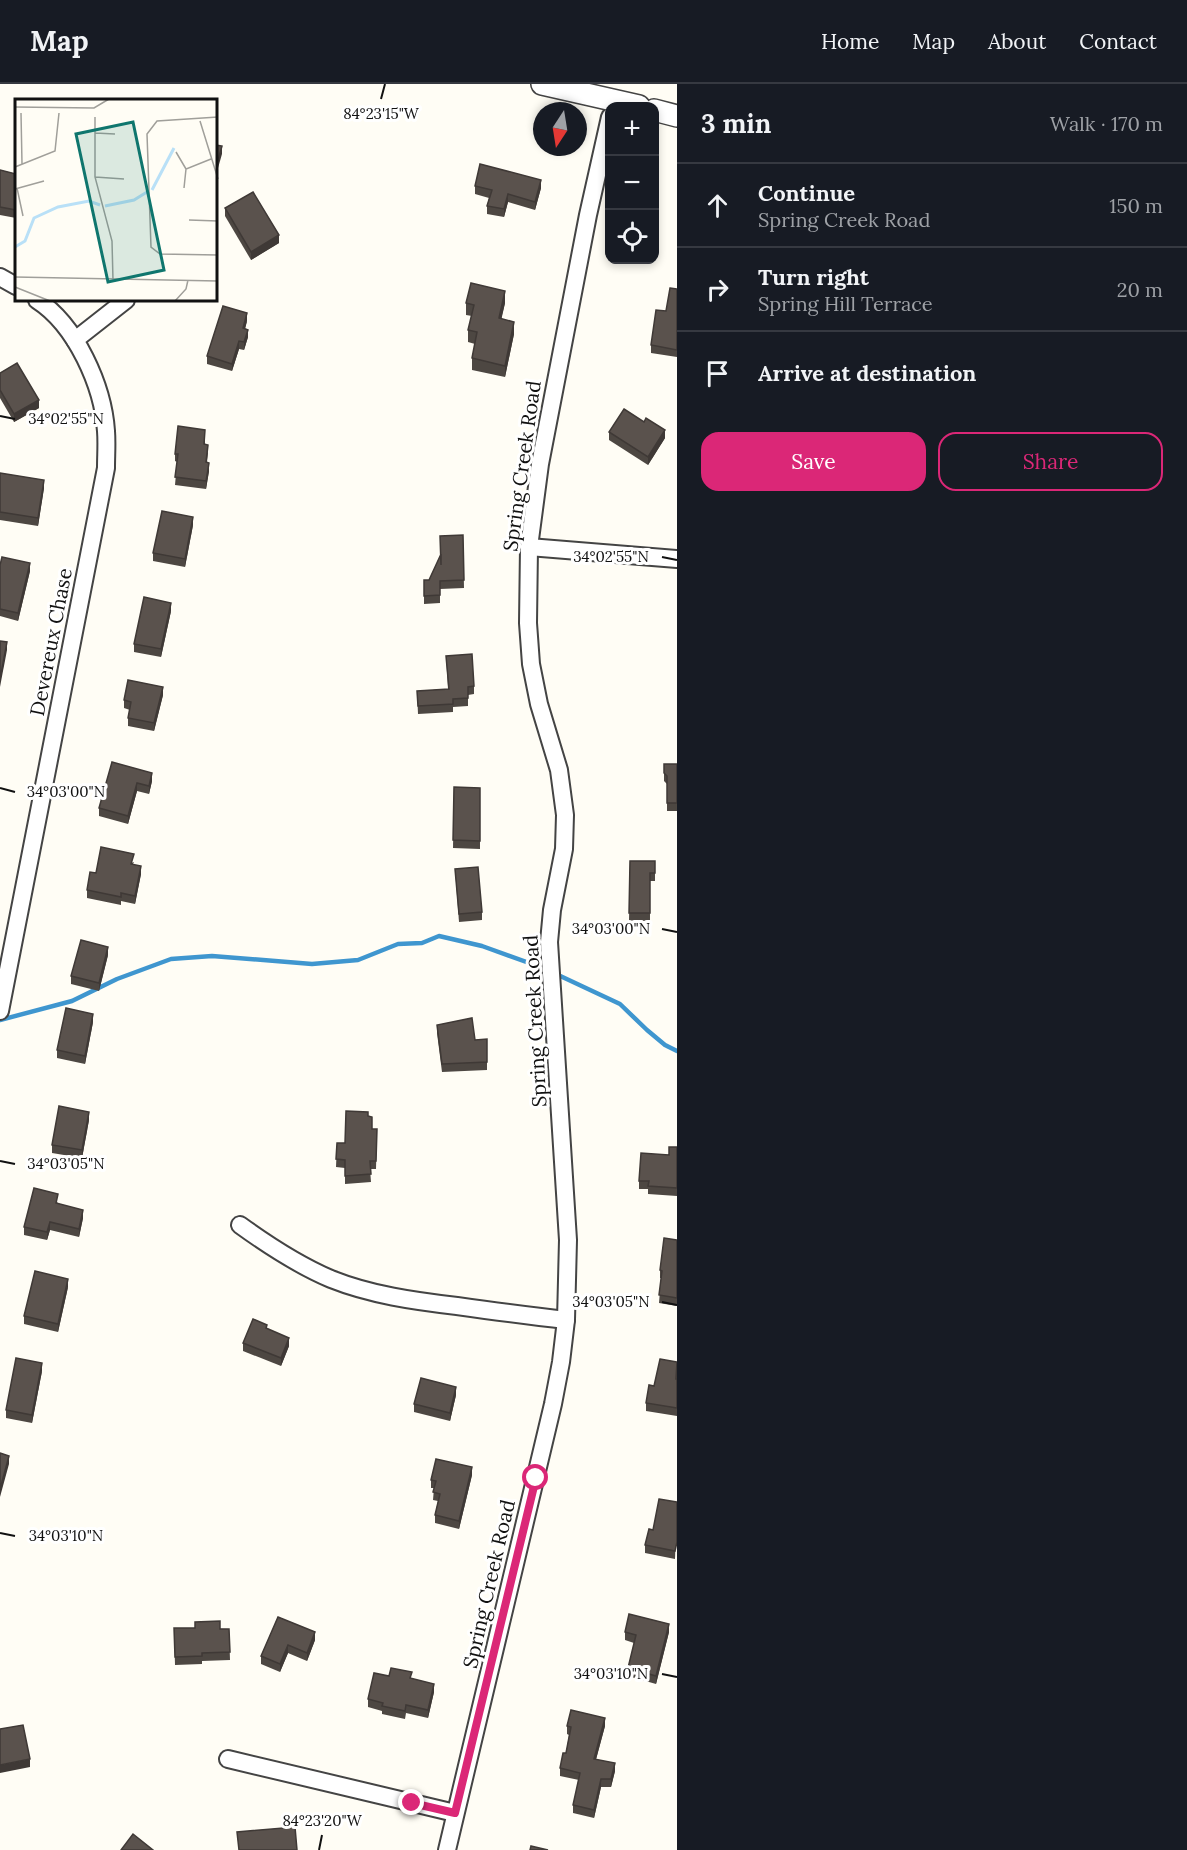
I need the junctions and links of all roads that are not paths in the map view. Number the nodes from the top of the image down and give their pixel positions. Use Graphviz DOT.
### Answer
graph roads {
  1 [pos="543,84"];
  2 [pos="605,106"];
  3 [pos="659,111"];
  4 [pos="677,116"];
  5 [pos="605,139"];
  6 [pos="0,277"];
  7 [pos="15,285"];
  8 [pos="39,302"];
  9 [pos="123,302"];
  10 [pos="75,340"];
  11 [pos="530,547"];
  12 [pos="677,559"];
  13 [pos="0,1011"];
  14 [pos="240,1225"];
  15 [pos="566,1320"];
  16 [pos="228,1760"];
  17 [pos="455,1813"];
  18 [pos="447,1850"];
  1 -- 2 [label="street"];
  3 -- 4 [label="street"];
  5 -- 11 [label="street, Spring Creek Road"];
  6 -- 7 [label="street"];
  8 -- 10 [label="street, Devereux Chase"];
  9 -- 10 [label="street"];
  10 -- 13 [label="street, Devereux Chase"];
  11 -- 12 [label="street"];
  11 -- 15 [label="street, Spring Creek Road"];
  14 -- 15 [label="street"];
  15 -- 17 [label="street, Spring Creek Road"];
  16 -- 17 [label="street"];
  17 -- 18 [label="street, Spring Creek Road"];
}
